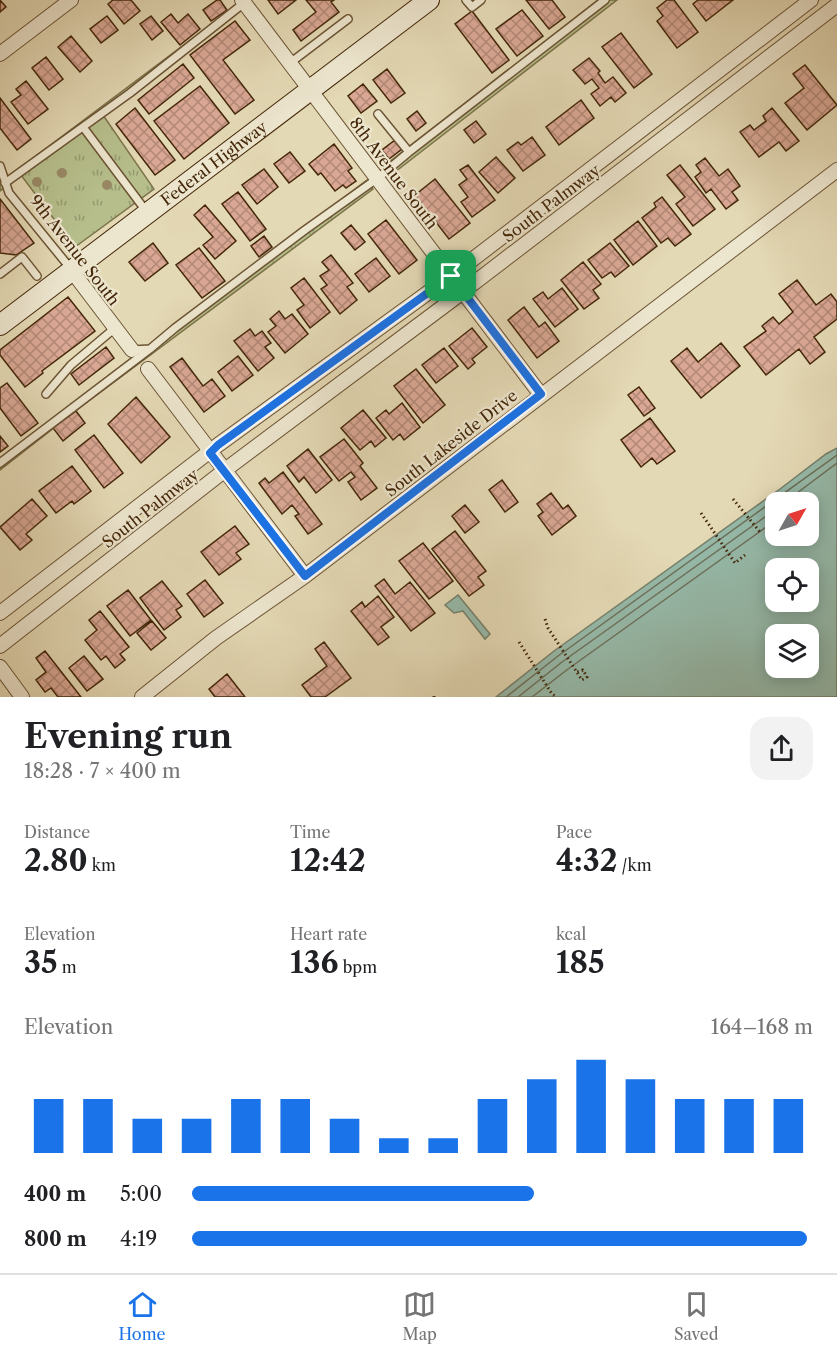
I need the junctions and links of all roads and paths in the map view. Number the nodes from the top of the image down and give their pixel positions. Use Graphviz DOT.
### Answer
graph roads {
  1 [pos="71,0"];
  2 [pos="429,0"];
  3 [pos="466,0"];
  4 [pos="481,0"];
  5 [pos="606,0"];
  6 [pos="811,0"];
  7 [pos="243,2"];
  8 [pos="837,5"];
  9 [pos="348,19"];
  10 [pos="0,54"];
  11 [pos="290,63"];
  12 [pos="310,90"];
  13 [pos="378,114"];
  14 [pos="83,127"];
  15 [pos="409,152"];
  16 [pos="0,166"];
  17 [pos="837,170"];
  18 [pos="378,178"];
  19 [pos="5,183"];
  20 [pos="148,213"];
  21 [pos="72,271"];
  22 [pos="0,274"];
  23 [pos="37,276"];
  24 [pos="451,276"];
  25 [pos="462,290"];
  26 [pos="0,326"];
  27 [pos="115,328"];
  28 [pos="132,350"];
  29 [pos="150,350"];
  30 [pos="148,369"];
  31 [pos="46,394"];
  32 [pos="541,394"];
  33 [pos="210,453"];
  34 [pos="0,463"];
  35 [pos="225,471"];
  36 [pos="733,499"];
  37 [pos="701,513"];
  38 [pos="760,532"];
  39 [pos="745,555"];
  40 [pos="305,576"];
  41 [pos="0,613"];
  42 [pos="545,619"];
  43 [pos="519,642"];
  44 [pos="0,646"];
  45 [pos="0,668"];
  46 [pos="577,672"];
  47 [pos="22,697"];
  48 [pos="142,697"];
  49 [pos="557,697"];
  1 -- 10 [label="street"];
  2 -- 12 [label="main road, Federal Highway"];
  3 -- 4 [label="lane"];
  5 -- 15 [label="lane"];
  6 -- 24 [label="street, South Palmway"];
  7 -- 11 [label="street, 8th Avenue South"];
  7 -- 14 [label="lane"];
  8 -- 25 [label="street, South Palmway"];
  9 -- 11 [label="lane"];
  11 -- 12 [label="street, 8th Avenue South"];
  12 -- 18 [label="street, 8th Avenue South"];
  12 -- 20 [label="main road, Federal Highway"];
  13 -- 15 [label="lane"];
  14 -- 19 [label="lane"];
  14 -- 20 [label="lane"];
  15 -- 18 [label="lane"];
  16 -- 19 [label="lane, 9th Avenue South"];
  17 -- 32 [label="street, South Lakeside Drive"];
  18 -- 24 [label="street, 8th Avenue South"];
  18 -- 29 [label="lane"];
  19 -- 21 [label="lane, 9th Avenue South"];
  20 -- 21 [label="main road, Federal Highway"];
  21 -- 26 [label="main road, Federal Highway"];
  21 -- 27 [label="street, 9th Avenue South"];
  22 -- 23 [label="lane"];
  24 -- 25 [label="street, 8th Avenue South"];
  24 -- 33 [label="street, South Palmway"];
  25 -- 32 [label="street, 8th Avenue South"];
  25 -- 35 [label="street, South Palmway"];
  27 -- 28 [label="street, 9th Avenue South"];
  27 -- 31 [label="lane"];
  28 -- 29 [label="lane"];
  29 -- 34 [label="lane"];
  30 -- 33 [label="street"];
  32 -- 40 [label="street, South Lakeside Drive"];
  33 -- 35 [label="street"];
  33 -- 41 [label="street, South Palmway"];
  35 -- 40 [label="street"];
  35 -- 44 [label="street, South Palmway"];
  36 -- 38 [label="path"];
  37 -- 39 [label="path"];
  40 -- 48 [label="street, South Lakeside Drive"];
  42 -- 46 [label="path"];
  43 -- 49 [label="path"];
  45 -- 47 [label="street"];
}
